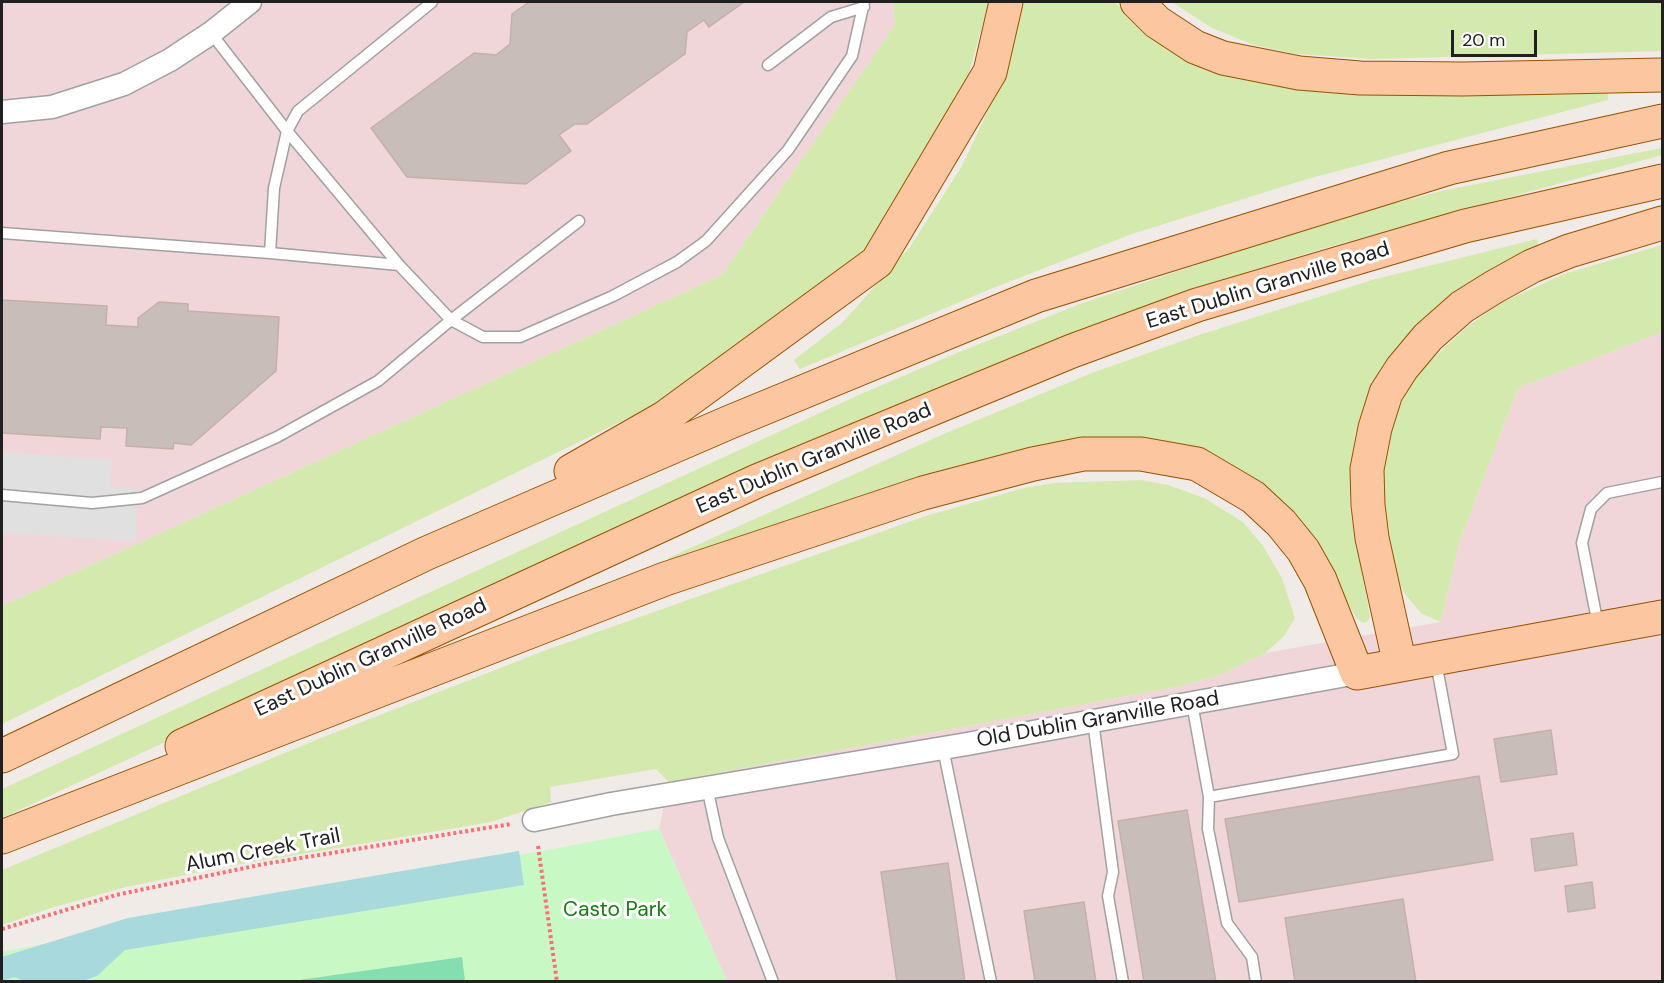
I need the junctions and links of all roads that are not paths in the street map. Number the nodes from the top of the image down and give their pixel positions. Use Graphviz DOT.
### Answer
graph roads {
  1 [pos="250,2"];
  2 [pos="432,2"];
  3 [pos="1006,2"];
  4 [pos="1137,2"];
  5 [pos="864,4"];
  6 [pos="211,33"];
  7 [pos="768,65"];
  8 [pos="1662,75"];
  9 [pos="2,112"];
  10 [pos="1662,121"];
  11 [pos="287,131"];
  12 [pos="1662,182"];
  13 [pos="579,221"];
  14 [pos="1662,223"];
  15 [pos="2,233"];
  16 [pos="270,253"];
  17 [pos="399,265"];
  18 [pos="451,320"];
  19 [pos="1662,482"];
  20 [pos="2,495"];
  21 [pos="427,553"];
  22 [pos="1662,617"];
  23 [pos="1599,628"];
  24 [pos="1436,658"];
  25 [pos="1400,665"];
  26 [pos="1357,673"];
  27 [pos="1192,702"];
  28 [pos="1093,721"];
  29 [pos="943,748"];
  30 [pos="2,756"];
  31 [pos="707,788"];
  32 [pos="1209,797"];
  33 [pos="536,830"];
  34 [pos="2,831"];
  35 [pos="2,837"];
  36 [pos="773,981"];
  37 [pos="991,981"];
  38 [pos="1123,981"];
  39 [pos="1256,981"];
  1 -- 6 [label="street"];
  2 -- 11 [label="lane"];
  3 -- 21 [label="main road"];
  4 -- 8 [label="main road"];
  5 -- 7 [label="lane"];
  5 -- 18 [label="lane"];
  6 -- 9 [label="street"];
  6 -- 11 [label="lane"];
  10 -- 21 [label="main road"];
  11 -- 16 [label="lane"];
  11 -- 17 [label="lane"];
  12 -- 34 [label="main road, East Dublin Granville Road"];
  13 -- 18 [label="lane"];
  14 -- 25 [label="main road"];
  15 -- 16 [label="lane"];
  16 -- 17 [label="lane"];
  17 -- 18 [label="lane"];
  18 -- 20 [label="lane"];
  19 -- 23 [label="lane"];
  21 -- 30 [label="main road"];
  22 -- 23 [label="main road, Old Dublin Granville Road"];
  23 -- 24 [label="main road, Old Dublin Granville Road"];
  24 -- 25 [label="main road, Old Dublin Granville Road"];
  24 -- 32 [label="lane"];
  25 -- 26 [label="main road, Old Dublin Granville Road"];
  26 -- 27 [label="street, Old Dublin Granville Road"];
  26 -- 35 [label="main road"];
  27 -- 28 [label="street, Old Dublin Granville Road"];
  27 -- 32 [label="lane"];
  28 -- 29 [label="street, Old Dublin Granville Road"];
  28 -- 38 [label="lane"];
  29 -- 31 [label="street, Old Dublin Granville Road"];
  29 -- 37 [label="lane"];
  31 -- 33 [label="street, Old Dublin Granville Road"];
  31 -- 36 [label="lane"];
  32 -- 39 [label="lane"];
}
